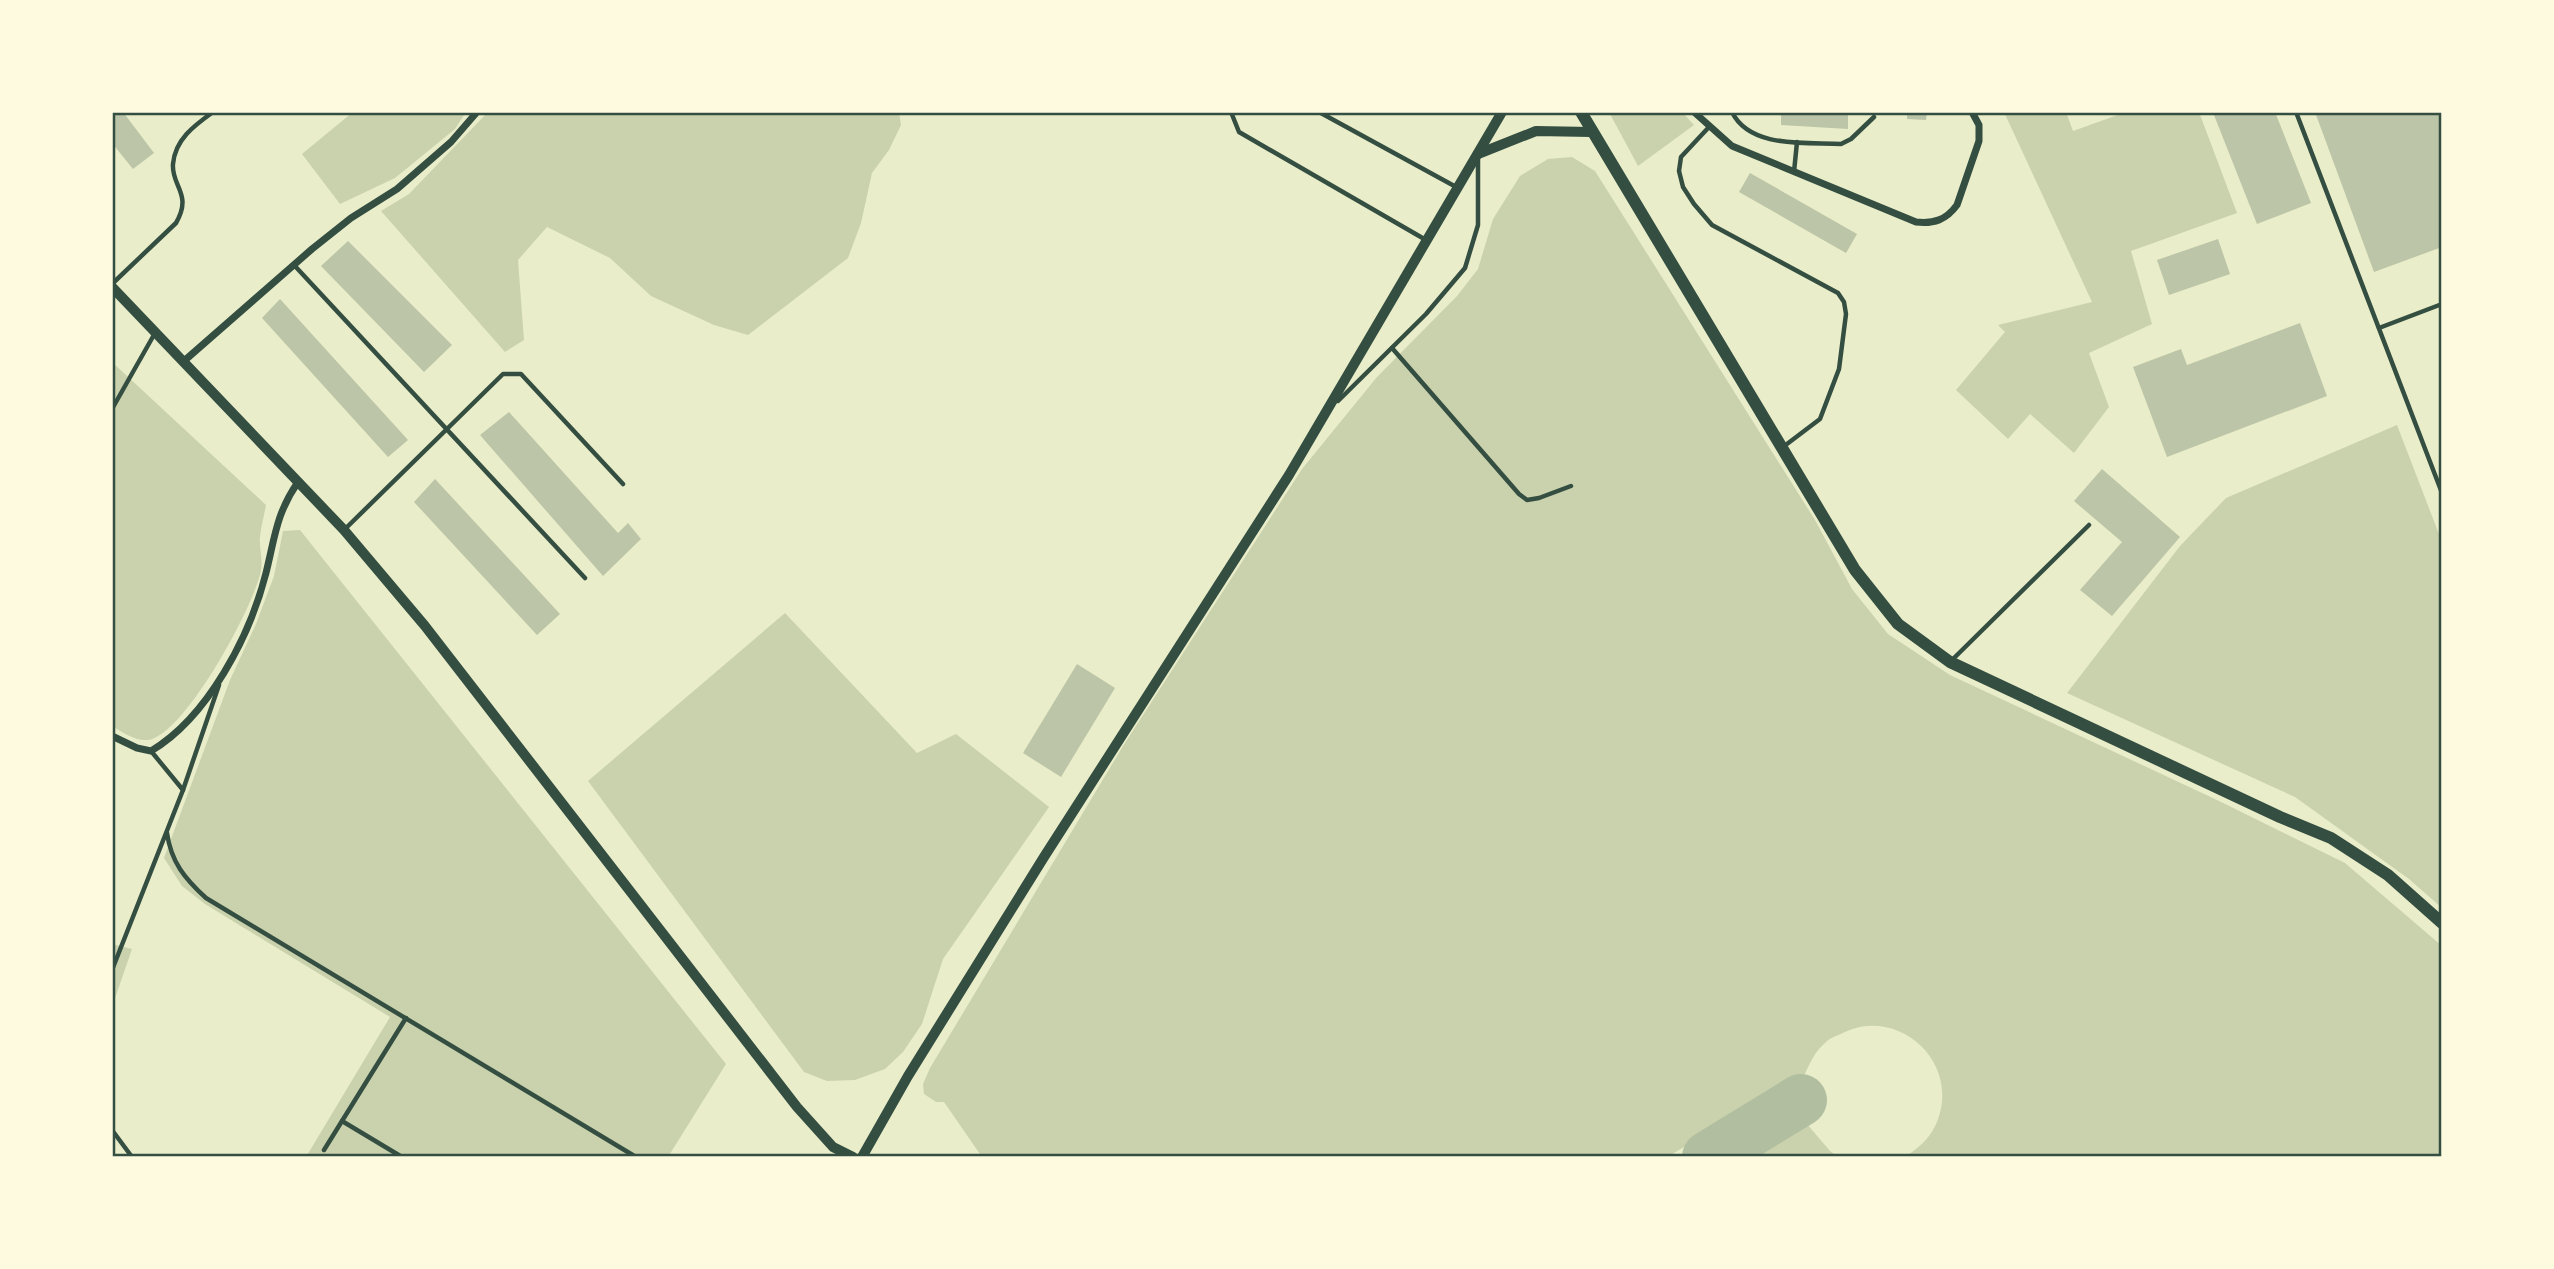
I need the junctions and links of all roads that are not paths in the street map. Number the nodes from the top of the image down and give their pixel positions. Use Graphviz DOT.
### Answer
graph roads {
  1 [pos="213,112"];
  2 [pos="477,112"];
  3 [pos="1231,112"];
  4 [pos="1319,112"];
  5 [pos="1502,112"];
  6 [pos="1581,112"];
  7 [pos="1694,112"];
  8 [pos="1732,112"];
  9 [pos="1972,112"];
  10 [pos="2296,112"];
  11 [pos="1874,117"];
  12 [pos="1709,127"];
  13 [pos="1591,132"];
  14 [pos="1797,142"];
  15 [pos="1478,154"];
  16 [pos="1794,172"];
  17 [pos="1459,188"];
  18 [pos="1428,241"];
  19 [pos="294,265"];
  20 [pos="112,286"];
  21 [pos="2442,304"];
  22 [pos="2379,328"];
  23 [pos="155,332"];
  24 [pos="1392,348"];
  25 [pos="184,362"];
  26 [pos="112,409"];
  27 [pos="1327,411"];
  28 [pos="447,430"];
  29 [pos="1783,448"];
  30 [pos="298,482"];
  31 [pos="623,484"];
  32 [pos="1571,486"];
  33 [pos="2442,493"];
  34 [pos="2089,526"];
  35 [pos="344,530"];
  36 [pos="585,578"];
  37 [pos="1950,662"];
  38 [pos="221,680"];
  39 [pos="112,736"];
  40 [pos="151,751"];
  41 [pos="183,790"];
  42 [pos="167,833"];
  43 [pos="2442,923"];
  44 [pos="112,970"];
  45 [pos="406,1018"];
  46 [pos="342,1121"];
  47 [pos="112,1130"];
  48 [pos="324,1150"];
  49 [pos="132,1157"];
  50 [pos="402,1157"];
  51 [pos="636,1157"];
  52 [pos="853,1157"];
  53 [pos="862,1157"];
  1 -- 20 [label="lane"];
  2 -- 19 [label="street"];
  3 -- 18 [label="lane"];
  4 -- 17 [label="lane"];
  5 -- 15 [label="street"];
  6 -- 13 [label="main road"];
  7 -- 12 [label="street"];
  8 -- 14 [label="lane"];
  9 -- 16 [label="street"];
  10 -- 22 [label="lane"];
  11 -- 14 [label="lane"];
  12 -- 16 [label="street"];
  12 -- 29 [label="lane"];
  13 -- 15 [label="street"];
  13 -- 29 [label="main road"];
  14 -- 16 [label="lane"];
  15 -- 17 [label="street"];
  15 -- 24 [label="lane"];
  17 -- 18 [label="street"];
  18 -- 27 [label="street"];
  19 -- 25 [label="street"];
  19 -- 28 [label="lane"];
  20 -- 23 [label="street"];
  21 -- 22 [label="lane"];
  22 -- 33 [label="lane"];
  23 -- 25 [label="street"];
  23 -- 26 [label="lane"];
  24 -- 27 [label="lane"];
  24 -- 32 [label="lane"];
  25 -- 30 [label="street"];
  27 -- 53 [label="street"];
  28 -- 31 [label="lane"];
  28 -- 35 [label="lane"];
  28 -- 36 [label="lane"];
  29 -- 37 [label="main road"];
  30 -- 35 [label="street"];
  30 -- 38 [label="street"];
  34 -- 37 [label="lane"];
  35 -- 52 [label="street"];
  37 -- 43 [label="main road"];
  38 -- 40 [label="street"];
  38 -- 41 [label="lane"];
  39 -- 40 [label="street"];
  40 -- 41 [label="lane"];
  41 -- 42 [label="lane"];
  42 -- 44 [label="lane"];
  42 -- 45 [label="lane"];
  45 -- 46 [label="lane"];
  45 -- 51 [label="lane"];
  46 -- 48 [label="lane"];
  46 -- 50 [label="lane"];
  47 -- 49 [label="lane"];
}
